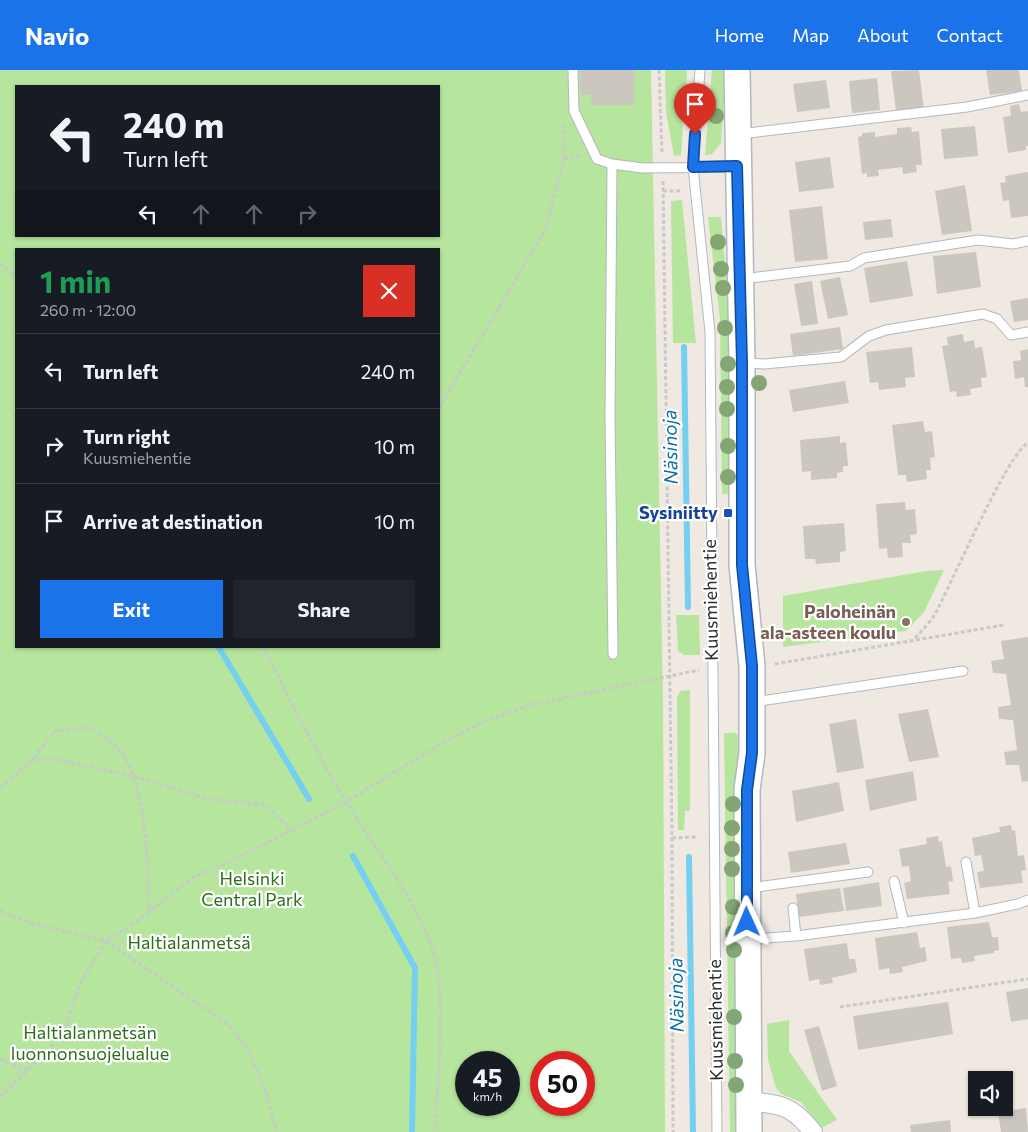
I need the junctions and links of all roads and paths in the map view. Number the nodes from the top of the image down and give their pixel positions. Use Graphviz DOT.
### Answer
graph roads {
  1 [pos="573,70"];
  2 [pos="659,70"];
  3 [pos="700,70"];
  4 [pos="736,70"];
  5 [pos="1028,95"];
  6 [pos="562,118"];
  7 [pos="737,134"];
  8 [pos="612,164"];
  9 [pos="737,166"];
  10 [pos="693,167"];
  11 [pos="663,168"];
  12 [pos="1028,241"];
  13 [pos="0,262"];
  14 [pos="15,275"];
  15 [pos="740,280"];
  16 [pos="1028,332"];
  17 [pos="742,363"];
  18 [pos="440,406"];
  19 [pos="1028,443"];
  20 [pos="1004,625"];
  21 [pos="915,638"];
  22 [pos="263,648"];
  23 [pos="613,654"];
  24 [pos="780,663"];
  25 [pos="963,671"];
  26 [pos="670,678"];
  27 [pos="751,702"];
  28 [pos="32,760"];
  29 [pos="134,777"];
  30 [pos="0,788"];
  31 [pos="346,802"];
  32 [pos="292,830"];
  33 [pos="697,837"];
  34 [pos="672,838"];
  35 [pos="966,862"];
  36 [pos="868,872"];
  37 [pos="894,881"];
  38 [pos="746,889"];
  39 [pos="1028,900"];
  40 [pos="793,908"];
  41 [pos="150,910"];
  42 [pos="0,911"];
  43 [pos="975,913"];
  44 [pos="904,923"];
  45 [pos="796,936"];
  46 [pos="747,939"];
  47 [pos="106,941"];
  48 [pos="1028,979"];
  49 [pos="840,1007"];
  50 [pos="0,1059"];
  51 [pos="27,1070"];
  52 [pos="0,1097"];
  53 [pos="748,1101"];
  54 [pos="277,1132"];
  55 [pos="436,1132"];
  56 [pos="673,1132"];
  57 [pos="717,1132"];
  58 [pos="749,1132"];
  59 [pos="813,1132"];
  1 -- 8 [label="lane"];
  2 -- 11 [label="path"];
  3 -- 10 [label="lane, Kuusmiehentie"];
  4 -- 7 [label="main road, Kuusmiehentie"];
  5 -- 7 [label="lane"];
  6 -- 18 [label="path"];
  7 -- 9 [label="main road, Kuusmiehentie"];
  8 -- 11 [label="lane"];
  8 -- 23 [label="lane"];
  9 -- 10 [label="lane"];
  9 -- 15 [label="main road, Kuusmiehentie"];
  10 -- 11 [label="lane"];
  10 -- 57 [label="lane, Kuusmiehentie"];
  11 -- 26 [label="path"];
  12 -- 15 [label="lane"];
  13 -- 14 [label="path"];
  15 -- 17 [label="main road, Kuusmiehentie"];
  16 -- 17 [label="lane"];
  17 -- 27 [label="main road, Kuusmiehentie"];
  19 -- 21 [label="path"];
  20 -- 21 [label="path"];
  21 -- 24 [label="path"];
  22 -- 31 [label="path"];
  25 -- 27 [label="lane"];
  26 -- 31 [label="path"];
  26 -- 34 [label="path"];
  27 -- 38 [label="main road, Kuusmiehentie"];
  28 -- 29 [label="path"];
  28 -- 29 [label="path"];
  28 -- 30 [label="path"];
  29 -- 32 [label="path"];
  29 -- 41 [label="path"];
  31 -- 32 [label="path"];
  31 -- 55 [label="path"];
  32 -- 41 [label="path"];
  33 -- 34 [label="path"];
  34 -- 56 [label="path"];
  35 -- 43 [label="lane"];
  36 -- 38 [label="lane"];
  37 -- 44 [label="lane"];
  38 -- 46 [label="main road, Kuusmiehentie"];
  39 -- 43 [label="lane"];
  40 -- 45 [label="lane"];
  41 -- 47 [label="path"];
  42 -- 47 [label="path"];
  43 -- 44 [label="lane"];
  44 -- 45 [label="lane"];
  45 -- 46 [label="lane"];
  46 -- 53 [label="main road, Kuusmiehentie"];
  47 -- 51 [label="path"];
  47 -- 54 [label="path"];
  48 -- 49 [label="path"];
  50 -- 51 [label="path"];
  51 -- 52 [label="path"];
  53 -- 58 [label="main road, Kuusmiehentie"];
  53 -- 59 [label="street"];
}
